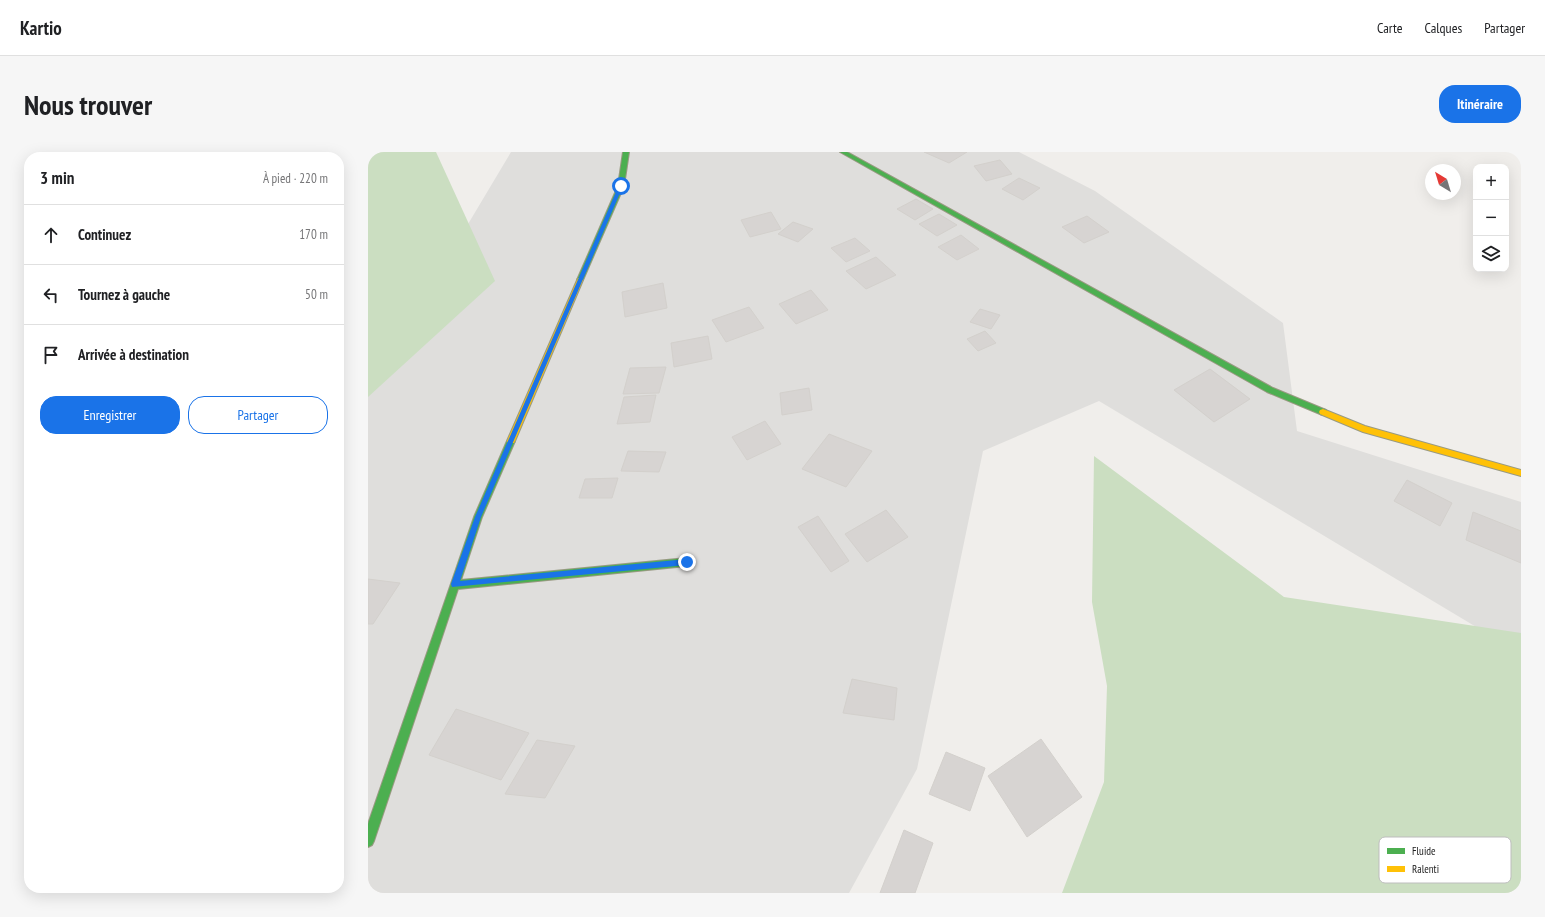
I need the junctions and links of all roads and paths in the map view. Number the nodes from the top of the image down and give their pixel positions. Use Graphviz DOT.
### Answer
graph roads {
  1 [pos="626,152"];
  2 [pos="843,152"];
  3 [pos="1521,473"];
  4 [pos="687,562"];
  5 [pos="455,584"];
  6 [pos="368,841"];
  1 -- 5 [label="street"];
  2 -- 3 [label="street"];
  4 -- 5 [label="street"];
  5 -- 6 [label="street"];
}
